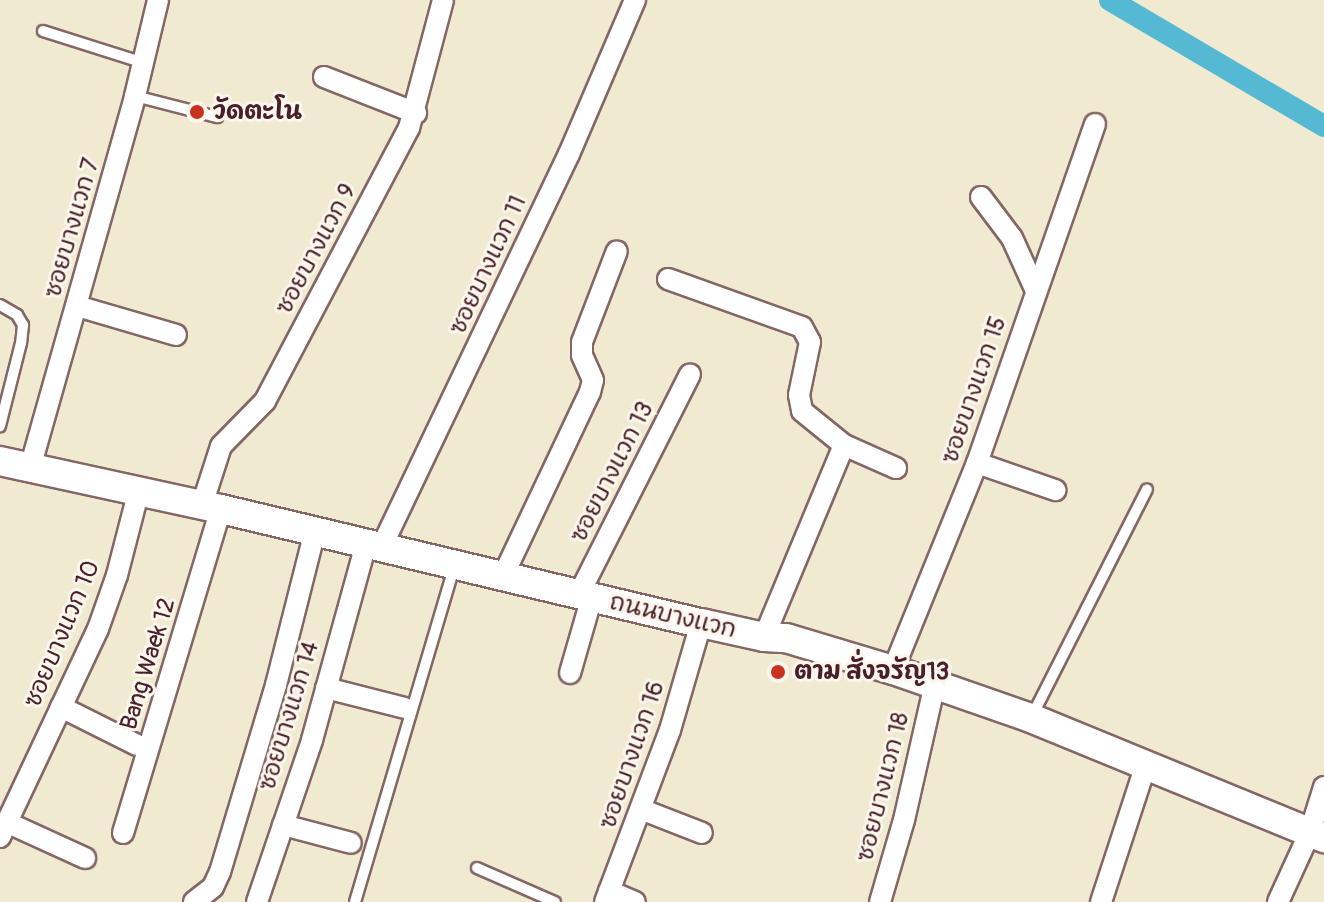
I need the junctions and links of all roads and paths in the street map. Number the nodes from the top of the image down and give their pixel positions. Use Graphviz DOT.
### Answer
graph roads {
  1 [pos="158,0"];
  2 [pos="443,0"];
  3 [pos="635,0"];
  4 [pos="43,31"];
  5 [pos="144,63"];
  6 [pos="324,77"];
  7 [pos="135,96"];
  8 [pos="416,113"];
  9 [pos="217,117"];
  10 [pos="1095,124"];
  11 [pos="981,197"];
  12 [pos="617,251"];
  13 [pos="668,279"];
  14 [pos="1036,291"];
  15 [pos="0,305"];
  16 [pos="77,306"];
  17 [pos="176,335"];
  18 [pos="690,374"];
  19 [pos="0,426"];
  20 [pos="844,445"];
  21 [pos="0,461"];
  22 [pos="977,463"];
  23 [pos="30,468"];
  24 [pos="896,468"];
  25 [pos="1147,489"];
  26 [pos="139,490"];
  27 [pos="1055,490"];
  28 [pos="212,507"];
  29 [pos="315,531"];
  30 [pos="374,546"];
  31 [pos="454,567"];
  32 [pos="503,576"];
  33 [pos="585,595"];
  34 [pos="701,623"];
  35 [pos="764,637"];
  36 [pos="893,670"];
  37 [pos="570,673"];
  38 [pos="935,684"];
  39 [pos="326,688"];
  40 [pos="61,707"];
  41 [pos="405,708"];
  42 [pos="1031,718"];
  43 [pos="137,745"];
  44 [pos="1145,767"];
  45 [pos="1324,787"];
  46 [pos="643,810"];
  47 [pos="283,825"];
  48 [pos="3,830"];
  49 [pos="123,833"];
  50 [pos="702,833"];
  51 [pos="1317,835"];
  52 [pos="351,843"];
  53 [pos="85,858"];
  54 [pos="477,868"];
  55 [pos="607,897"];
  56 [pos="194,902"];
  57 [pos="257,902"];
  58 [pos="355,902"];
  59 [pos="555,902"];
  60 [pos="635,902"];
  61 [pos="880,902"];
  62 [pos="1101,902"];
  63 [pos="1278,902"];
  1 -- 5 [label="street, ซอยบางแวก 7"];
  2 -- 8 [label="street, ซอยบางแวก 9"];
  3 -- 30 [label="street, ซอยบางแวก 11"];
  4 -- 5 [label="lane"];
  5 -- 7 [label="street, ซอยบางแวก 7"];
  6 -- 8 [label="street"];
  7 -- 9 [label="lane"];
  7 -- 16 [label="street, ซอยบางแวก 7"];
  8 -- 28 [label="street, ซอยบางแวก 9"];
  10 -- 14 [label="street, ซอยบางแวก 15"];
  11 -- 14 [label="street"];
  12 -- 32 [label="street"];
  13 -- 20 [label="street"];
  14 -- 22 [label="street, ซอยบางแวก 15"];
  15 -- 19 [label="lane"];
  16 -- 17 [label="street"];
  16 -- 23 [label="street, ซอยบางแวก 7"];
  18 -- 33 [label="street, ซอยบางแวก 13"];
  20 -- 24 [label="street"];
  20 -- 35 [label="street"];
  21 -- 23 [label="main road, ถนนบางแวก"];
  22 -- 27 [label="street"];
  22 -- 36 [label="street, ซอยบางแวก 15"];
  23 -- 26 [label="main road, ถนนบางแวก"];
  25 -- 42 [label="lane"];
  26 -- 28 [label="main road, ถนนบางแวก"];
  26 -- 40 [label="street, ซอยบางแวก 10"];
  28 -- 29 [label="main road, ถนนบางแวก"];
  28 -- 49 [label="street, Bang Waek 12"];
  29 -- 30 [label="main road, ถนนบางแวก"];
  29 -- 56 [label="street"];
  30 -- 31 [label="main road, ถนนบางแวก"];
  30 -- 39 [label="street, ซอยบางแวก 14"];
  31 -- 32 [label="main road, ถนนบางแวก"];
  31 -- 58 [label="lane"];
  32 -- 33 [label="main road, ถนนบางแวก"];
  33 -- 34 [label="main road, ถนนบางแวก"];
  33 -- 37 [label="street, ซอยบางแวก 13"];
  34 -- 35 [label="main road, ถนนบางแวก"];
  34 -- 46 [label="street, ซอยบางแวก 16"];
  35 -- 36 [label="main road, ถนนบางแวก"];
  36 -- 38 [label="main road, ถนนบางแวก"];
  38 -- 42 [label="main road, ถนนบางแวก"];
  38 -- 61 [label="street, ซอยบางแวก 18"];
  39 -- 41 [label="street"];
  39 -- 47 [label="street, ซอยบางแวก 14"];
  40 -- 43 [label="street"];
  40 -- 48 [label="street, ซอยบางแวก 10"];
  42 -- 44 [label="main road, ถนนบางแวก"];
  44 -- 51 [label="main road, ถนนบางแวก"];
  44 -- 62 [label="street"];
  45 -- 51 [label="street"];
  46 -- 50 [label="street"];
  46 -- 55 [label="street, ซอยบางแวก 16"];
  47 -- 52 [label="street"];
  47 -- 57 [label="street, ซอยบางแวก 14"];
  48 -- 53 [label="street"];
  51 -- 63 [label="street"];
  54 -- 59 [label="lane"];
  55 -- 60 [label="street"];
}
